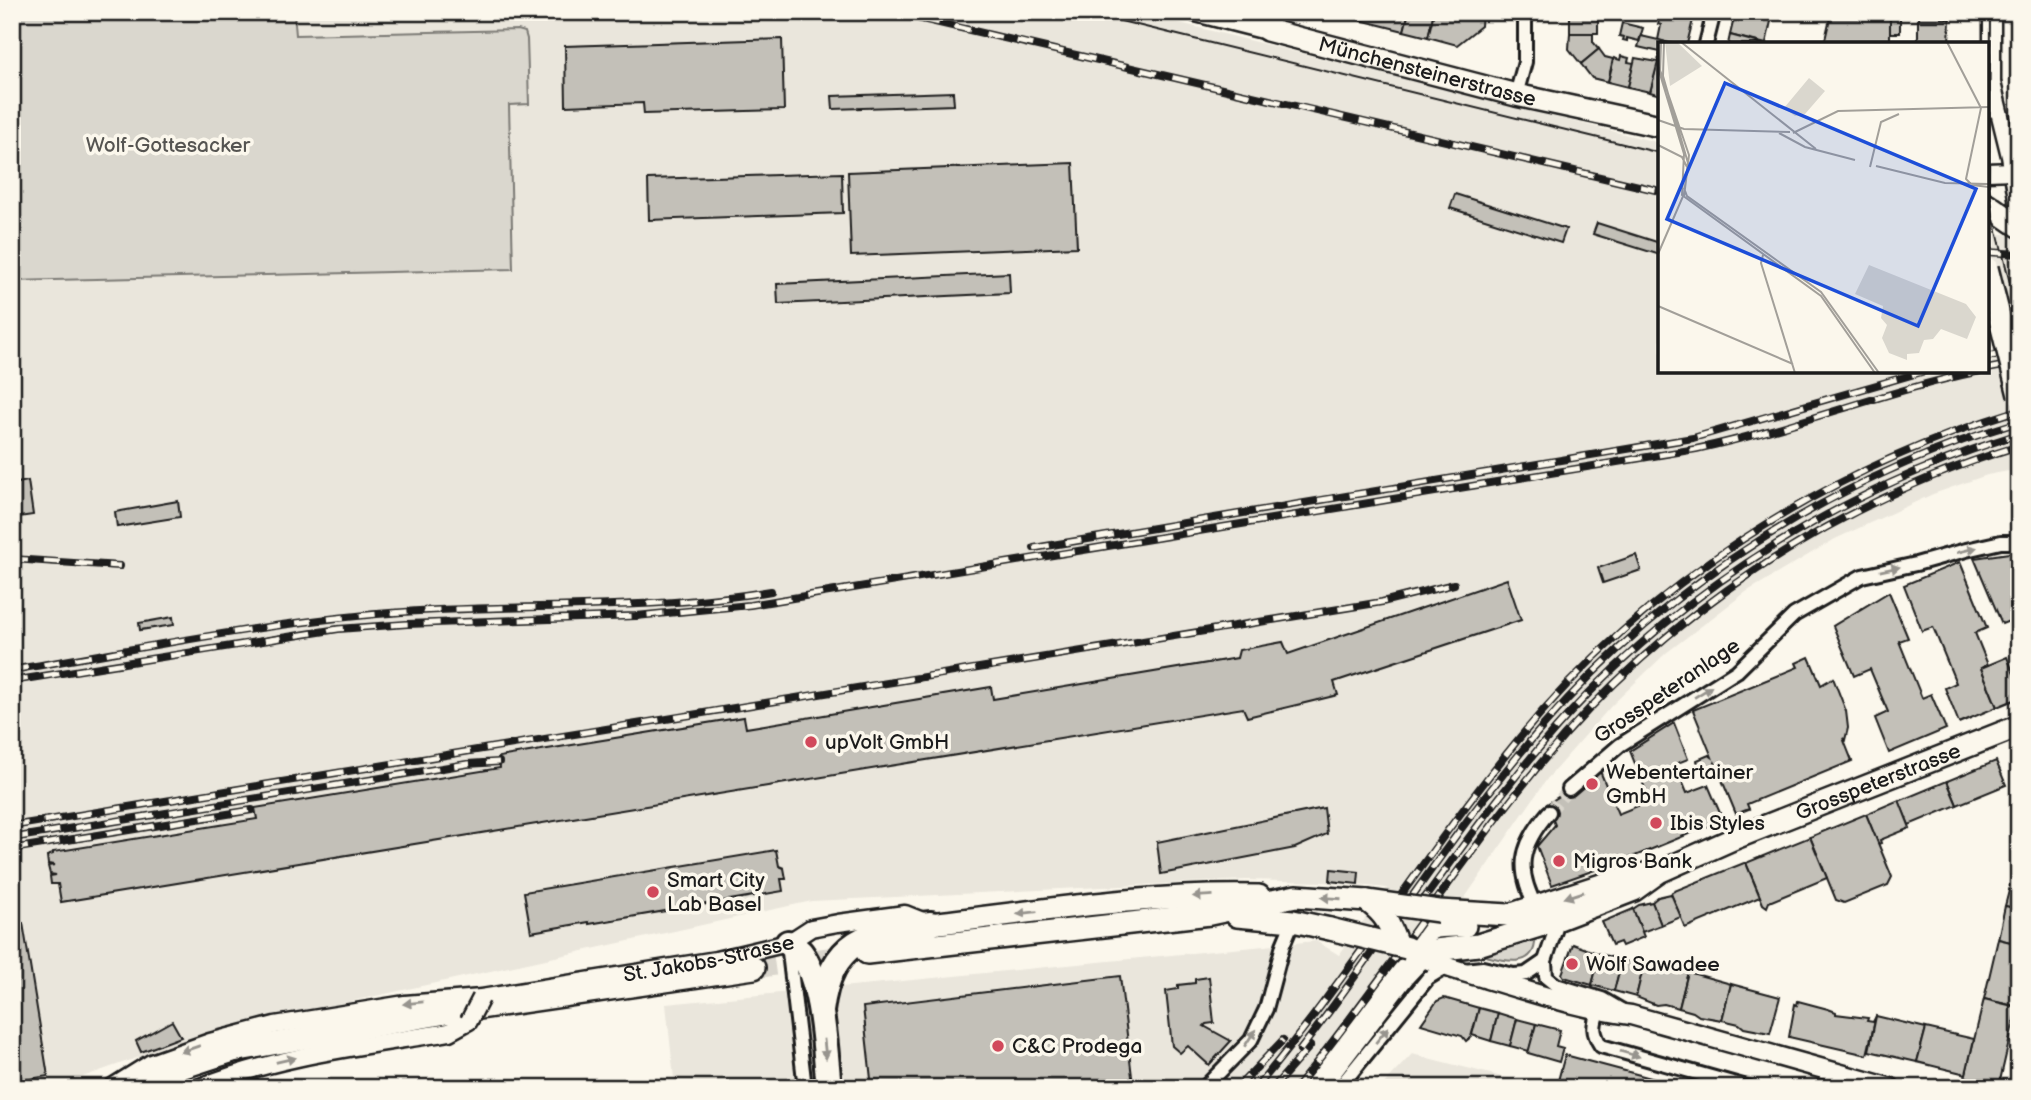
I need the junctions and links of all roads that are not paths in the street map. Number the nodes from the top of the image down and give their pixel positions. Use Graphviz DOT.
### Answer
graph roads {
  1 [pos="1196,12"];
  2 [pos="1525,12"];
  3 [pos="1714,12"];
  4 [pos="1992,12"];
  5 [pos="1269,21"];
  6 [pos="1706,42"];
  7 [pos="1992,83"];
  8 [pos="1517,95"];
  9 [pos="1989,99"];
  10 [pos="1658,126"];
  11 [pos="1989,172"];
  12 [pos="2016,172"];
  13 [pos="1989,205"];
  14 [pos="2019,210"];
  15 [pos="2019,226"];
  16 [pos="1989,276"];
  17 [pos="2019,395"];
  18 [pos="2019,542"];
  19 [pos="2019,726"];
  20 [pos="1569,789"];
  21 [pos="1549,812"];
  22 [pos="1296,896"];
  23 [pos="1367,901"];
  24 [pos="1210,914"];
  25 [pos="1509,915"];
  26 [pos="1293,921"];
  27 [pos="1548,922"];
  28 [pos="931,924"];
  29 [pos="788,943"];
  30 [pos="867,954"];
  31 [pos="1425,957"];
  32 [pos="1545,961"];
  33 [pos="754,968"];
  34 [pos="481,998"];
  35 [pos="821,1011"];
  36 [pos="1598,1011"];
  37 [pos="1631,1015"];
  38 [pos="305,1038"];
  39 [pos="1352,1041"];
  40 [pos="111,1088"];
  41 [pos="132,1088"];
  42 [pos="167,1088"];
  43 [pos="198,1088"];
  44 [pos="805,1088"];
  45 [pos="829,1088"];
  46 [pos="1204,1088"];
  47 [pos="1316,1088"];
  48 [pos="1339,1088"];
  49 [pos="1750,1088"];
  50 [pos="1891,1088"];
  1 -- 5 [label="main road, Münchensteinerstrasse"];
  2 -- 8 [label="street"];
  3 -- 6 [label="street"];
  4 -- 7 [label="street"];
  5 -- 8 [label="main road, Münchensteinerstrasse"];
  7 -- 9 [label="street"];
  7 -- 12 [label="street"];
  8 -- 10 [label="main road, Münchensteinerstrasse"];
  11 -- 12 [label="street"];
  12 -- 14 [label="street"];
  13 -- 15 [label="main road"];
  16 -- 17 [label="main road, bridge"];
  20 -- 18 [label="street, Grosspeteranlage, one-way"];
  19 -- 27 [label="main road, Grosspeterstrasse"];
  21 -- 27 [label="street"];
  23 -- 22 [label="main road, one-way"];
  22 -- 24 [label="main road"];
  22 -- 28 [label="main road, one-way"];
  23 -- 25 [label="main road, Grosspeterstrasse, bridge"];
  23 -- 31 [label="main road, bridge"];
  24 -- 26 [label="main road"];
  24 -- 30 [label="main road"];
  25 -- 27 [label="main road, Grosspeterstrasse"];
  25 -- 31 [label="main road, Grosspeterstrasse"];
  26 -- 31 [label="main road, bridge"];
  46 -- 26 [label="street, one-way"];
  27 -- 31 [label="main road, Grosspeterstrasse"];
  27 -- 32 [label="street"];
  28 -- 29 [label="street, St. Jakobs-Strasse"];
  28 -- 35 [label="highway"];
  29 -- 34 [label="street, St. Jakobs-Strasse"];
  29 -- 35 [label="highway"];
  29 -- 44 [label="street"];
  31 -- 32 [label="street"];
  31 -- 36 [label="main road"];
  31 -- 39 [label="highway"];
  31 -- 39 [label="highway"];
  48 -- 31 [label="street, one-way"];
  32 -- 37 [label="street"];
  33 -- 38 [label="main road, St. Jakobs-Strasse"];
  34 -- 40 [label="street, St. Jakobs-Strasse, one-way"];
  43 -- 34 [label="street, one-way, bridge"];
  35 -- 45 [label="highway, one-way"];
  36 -- 37 [label="main road"];
  36 -- 49 [label="street, one-way"];
  37 -- 50 [label="main road"];
  38 -- 41 [label="main road, St. Jakobs-Strasse"];
  38 -- 42 [label="main road, St. Jakobs-Strasse"];
  39 -- 47 [label="highway"];
}
